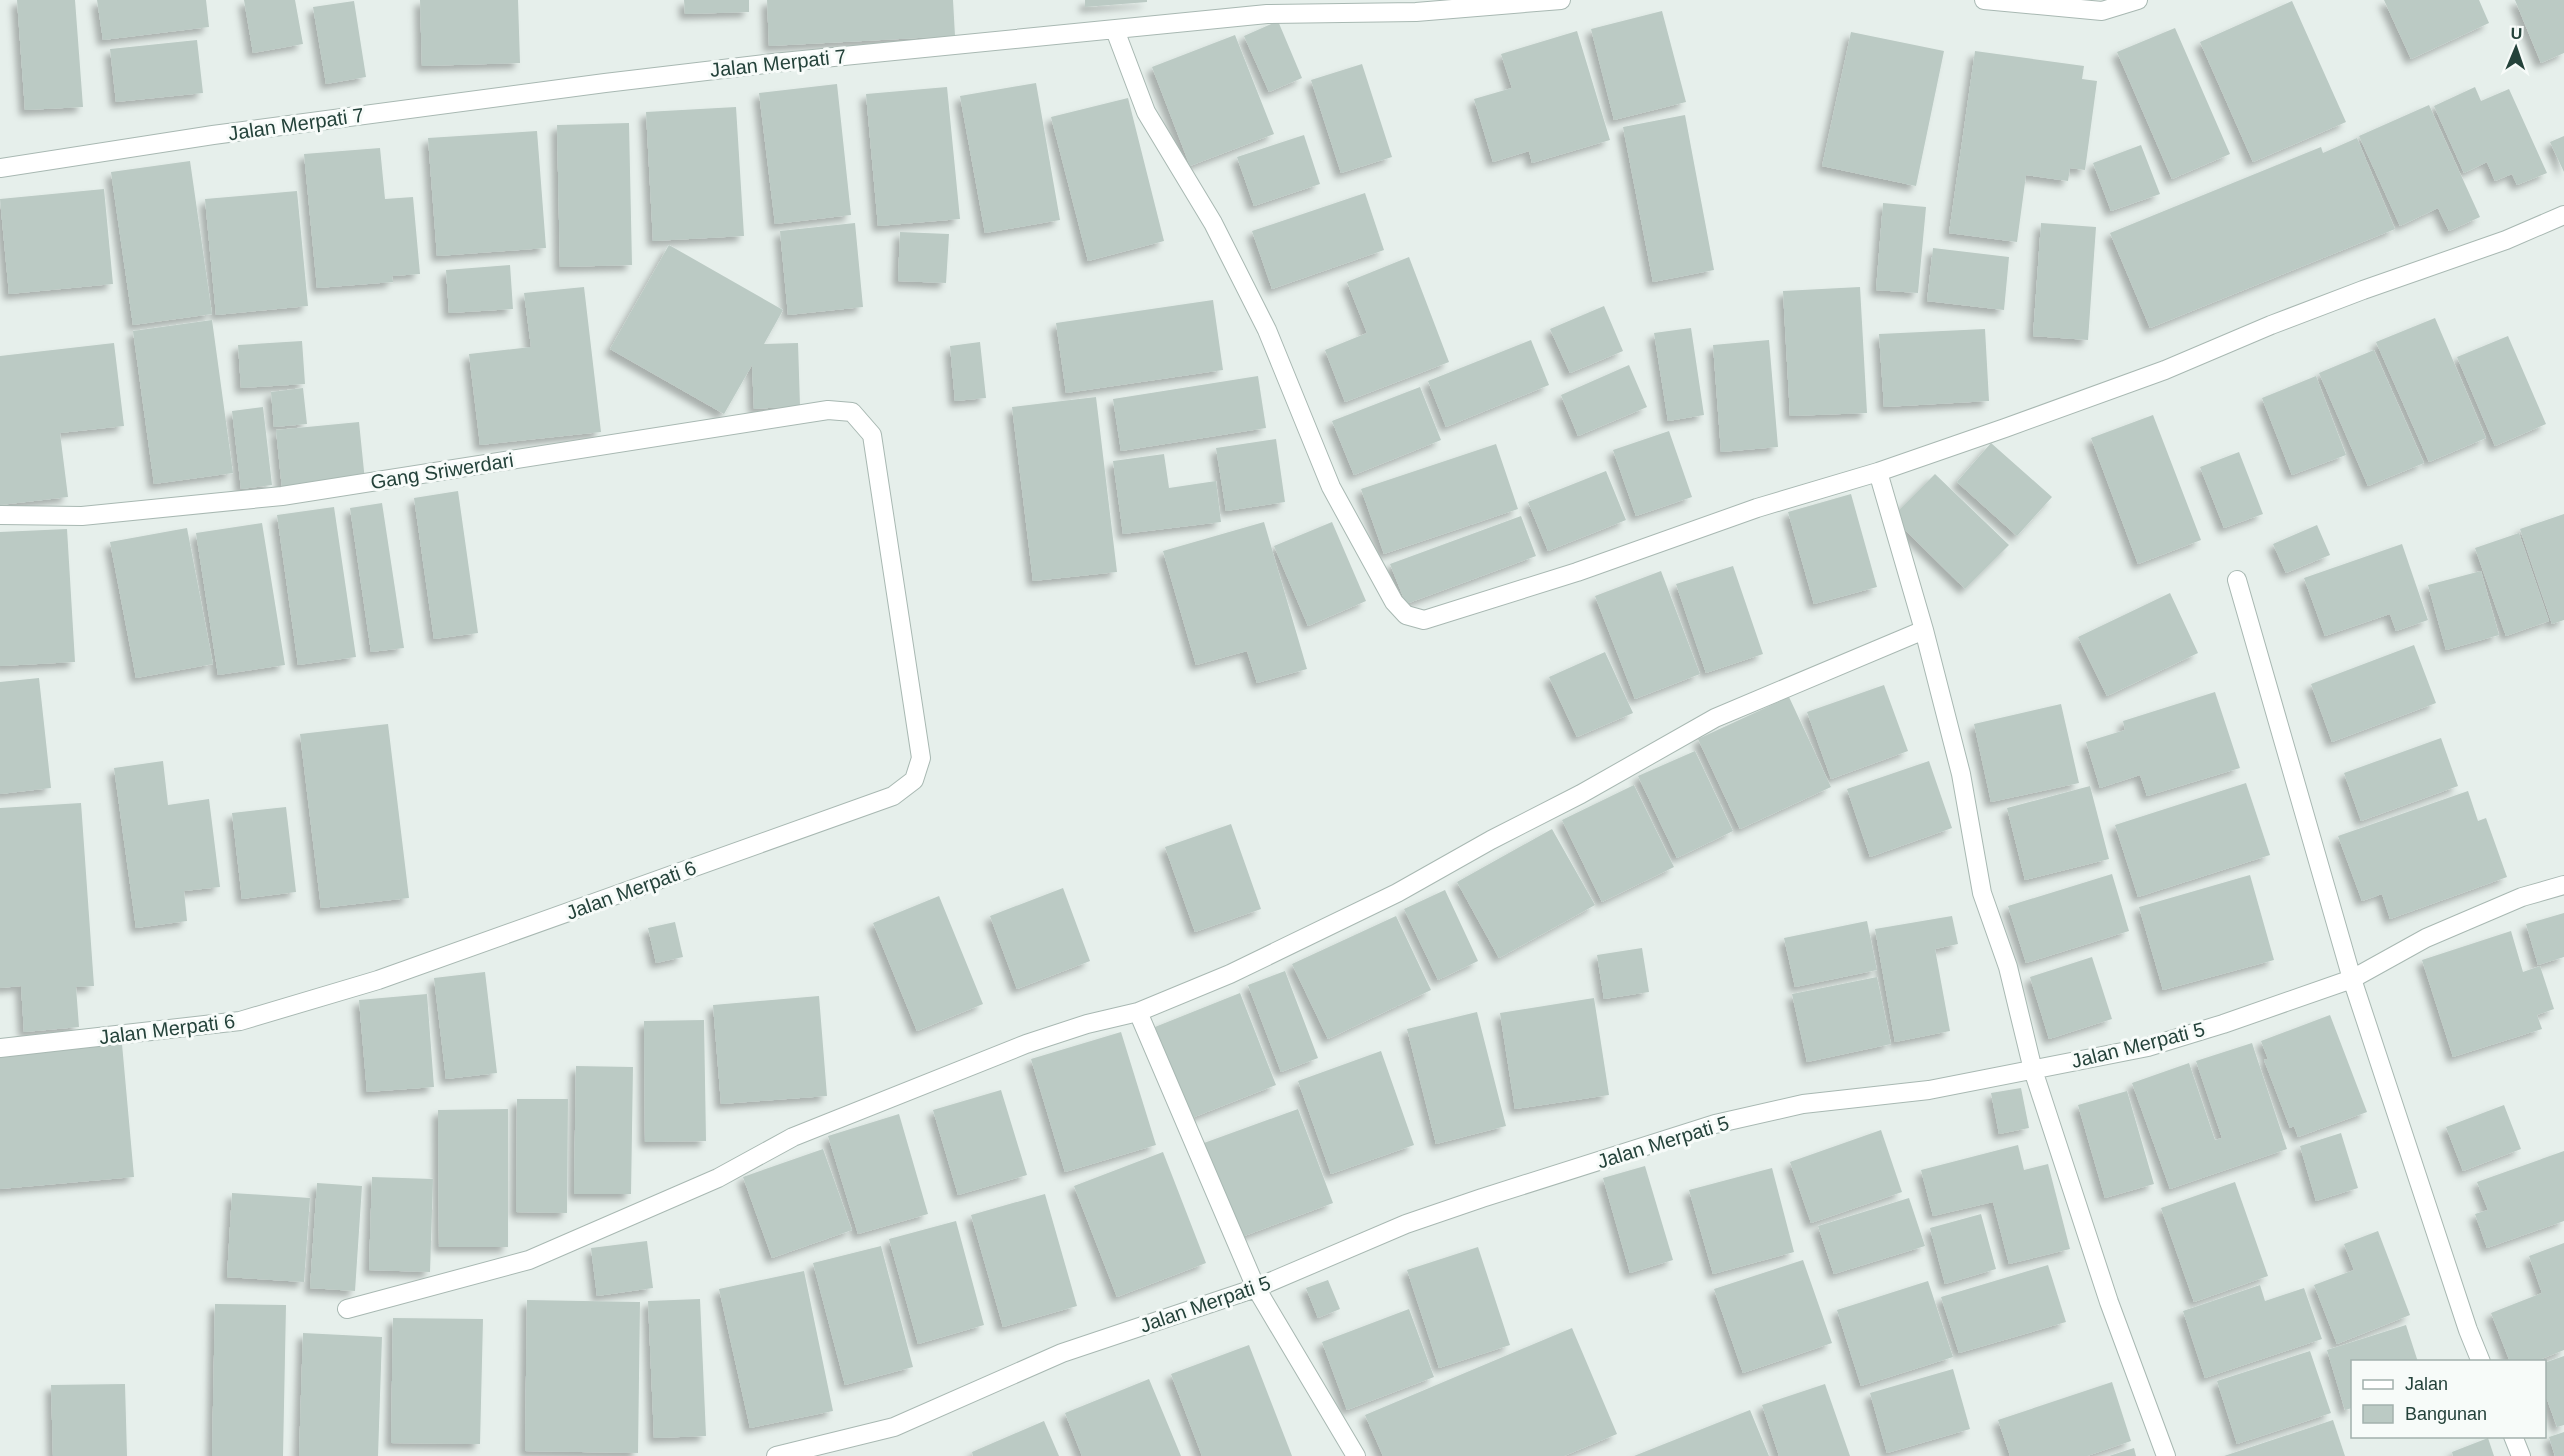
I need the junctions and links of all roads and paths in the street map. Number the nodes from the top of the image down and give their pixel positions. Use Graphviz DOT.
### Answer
graph roads {
  1 [pos="1561,0"];
  2 [pos="1984,0"];
  3 [pos="2130,1"];
  4 [pos="1114,30"];
  5 [pos="0,168"];
  6 [pos="2564,215"];
  7 [pos="872,435"];
  8 [pos="1878,472"];
  9 [pos="0,515"];
  10 [pos="2237,580"];
  11 [pos="1924,630"];
  12 [pos="2564,885"];
  13 [pos="2352,979"];
  14 [pos="1138,1012"];
  15 [pos="0,1048"];
  16 [pos="2033,1070"];
  17 [pos="1256,1288"];
  18 [pos="347,1309"];
  19 [pos="2480,1360"];
  20 [pos="2513,1438"];
  21 [pos="776,1456"];
  22 [pos="1356,1456"];
  23 [pos="2166,1456"];
  24 [pos="2521,1456"];
  1 -- 4 [label="street, Jalan Merpati 7"];
  2 -- 3 [label="street"];
  4 -- 5 [label="street, Jalan Merpati 7"];
  4 -- 8 [label="street"];
  6 -- 8 [label="street"];
  7 -- 9 [label="street, Gang Sriwerdari"];
  7 -- 15 [label="street, Jalan Merpati 6"];
  8 -- 11 [label="street"];
  10 -- 13 [label="street"];
  11 -- 14 [label="street"];
  11 -- 16 [label="street"];
  12 -- 13 [label="street, Jalan Merpati 5"];
  13 -- 16 [label="street, Jalan Merpati 5"];
  13 -- 19 [label="street"];
  14 -- 17 [label="street"];
  14 -- 18 [label="street"];
  16 -- 17 [label="street, Jalan Merpati 5"];
  16 -- 23 [label="street"];
  17 -- 21 [label="street, Jalan Merpati 5"];
  17 -- 22 [label="street"];
  20 -- 24 [label="street"];
}
